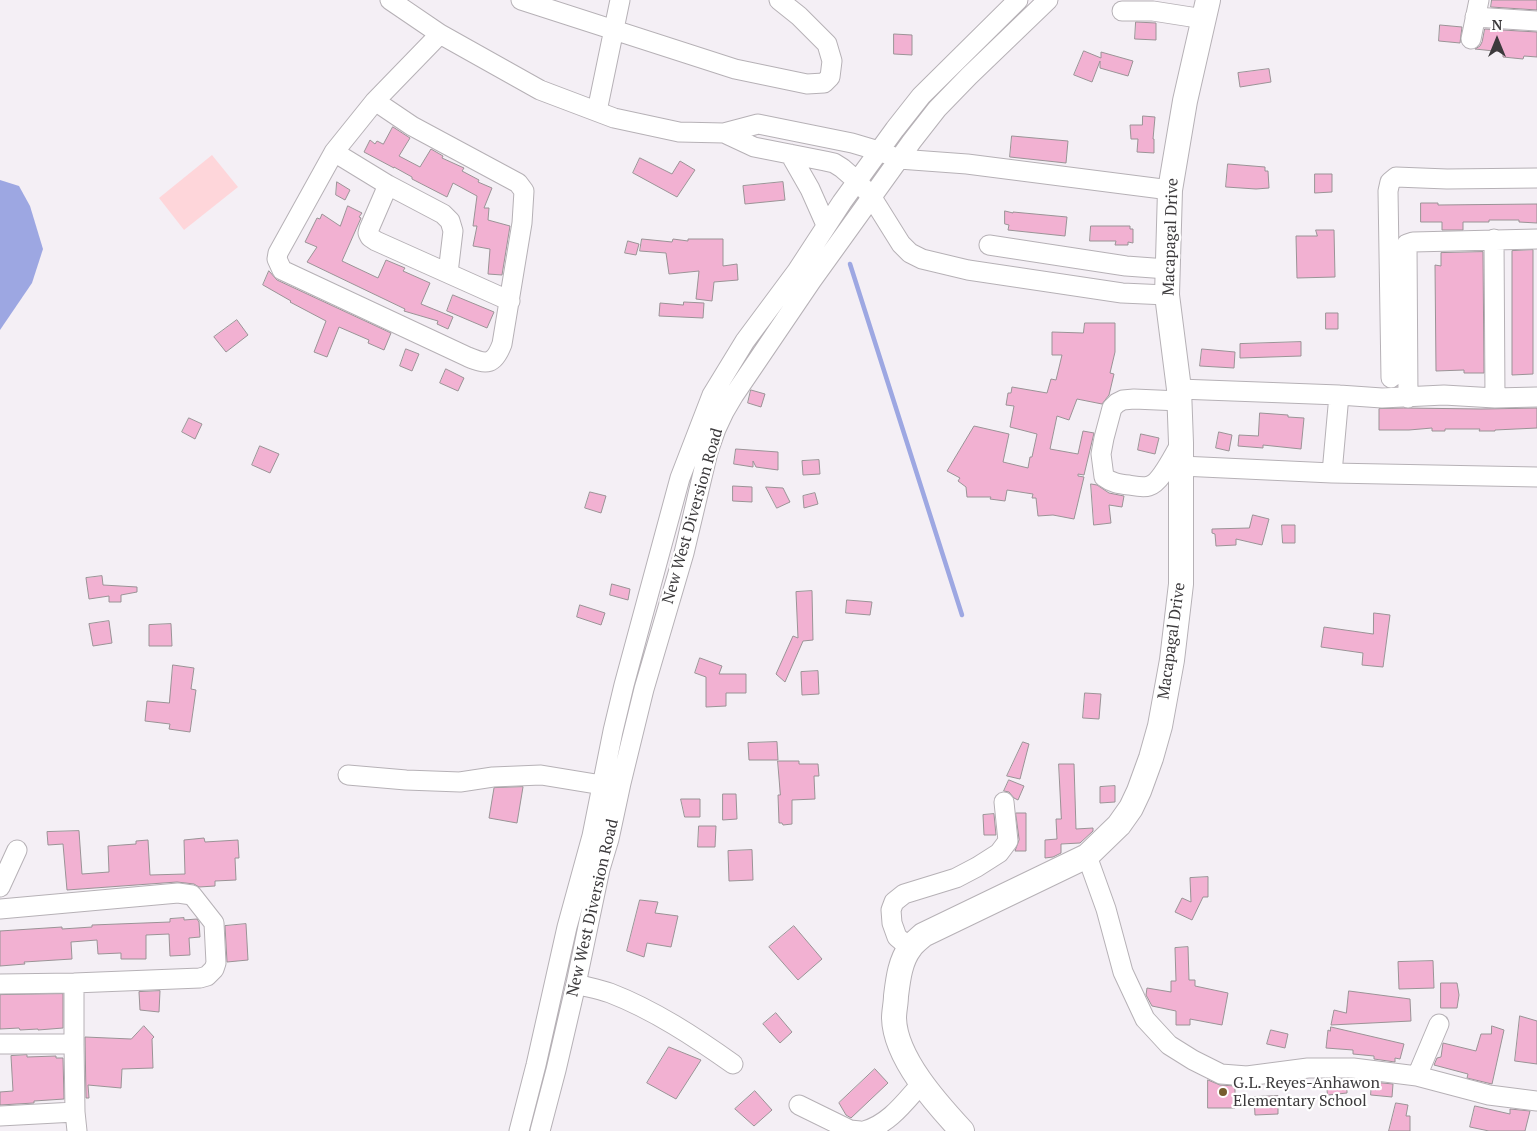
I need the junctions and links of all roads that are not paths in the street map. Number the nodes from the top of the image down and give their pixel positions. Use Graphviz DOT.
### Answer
graph roads {
  1 [pos="390,0"];
  2 [pos="520,0"];
  3 [pos="620,0"];
  4 [pos="779,0"];
  5 [pos="1018,0"];
  6 [pos="1048,0"];
  7 [pos="1206,9"];
  8 [pos="1477,9"];
  9 [pos="1122,11"];
  10 [pos="1537,21"];
  11 [pos="614,30"];
  12 [pos="440,34"];
  13 [pos="1471,39"];
  14 [pos="375,101"];
  15 [pos="597,111"];
  16 [pos="724,133"];
  17 [pos="811,134"];
  18 [pos="879,151"];
  19 [pos="334,152"];
  20 [pos="798,156"];
  21 [pos="899,159"];
  22 [pos="1537,178"];
  23 [pos="857,181"];
  24 [pos="388,185"];
  25 [pos="1170,190"];
  26 [pos="871,196"];
  27 [pos="826,226"];
  28 [pos="1494,239"];
  29 [pos="1537,239"];
  30 [pos="1126,266"];
  31 [pos="1167,269"];
  32 [pos="968,270"];
  33 [pos="448,273"];
  34 [pos="1122,293"];
  35 [pos="1168,295"];
  36 [pos="510,301"];
  37 [pos="1391,378"];
  38 [pos="1180,395"];
  39 [pos="1339,395"];
  40 [pos="1537,397"];
  41 [pos="1408,398"];
  42 [pos="1495,398"];
  43 [pos="1181,455"];
  44 [pos="1332,473"];
  45 [pos="1537,478"];
  46 [pos="348,775"];
  47 [pos="602,785"];
  48 [pos="1004,802"];
  49 [pos="17,850"];
  50 [pos="1087,856"];
  51 [pos="0,887"];
  52 [pos="0,909"];
  53 [pos="910,948"];
  54 [pos="74,983"];
  55 [pos="0,984"];
  56 [pos="576,984"];
  57 [pos="1439,1024"];
  58 [pos="0,1044"];
  59 [pos="74,1044"];
  60 [pos="733,1064"];
  61 [pos="1417,1076"];
  62 [pos="921,1084"];
  63 [pos="1537,1101"];
  64 [pos="799,1105"];
  65 [pos="75,1112"];
  66 [pos="0,1116"];
  67 [pos="77,1131"];
  68 [pos="519,1131"];
  69 [pos="540,1131"];
  70 [pos="862,1131"];
  71 [pos="962,1131"];
  1 -- 12 [label="street"];
  2 -- 11 [label="street"];
  3 -- 11 [label="street"];
  4 -- 11 [label="street"];
  5 -- 18 [label="street, New West Diversion Road"];
  6 -- 21 [label="street, New West Diversion Road"];
  7 -- 9 [label="street"];
  7 -- 25 [label="main road, Macapagal Drive"];
  8 -- 10 [label="street"];
  8 -- 13 [label="street"];
  11 -- 15 [label="street"];
  12 -- 14 [label="street"];
  12 -- 15 [label="street"];
  14 -- 19 [label="street"];
  14 -- 36 [label="street"];
  15 -- 16 [label="street"];
  16 -- 17 [label="street"];
  16 -- 20 [label="street"];
  17 -- 18 [label="street"];
  17 -- 20 [label="street"];
  18 -- 21 [label="street"];
  18 -- 23 [label="street, New West Diversion Road"];
  19 -- 24 [label="street"];
  19 -- 36 [label="street"];
  20 -- 23 [label="street"];
  20 -- 27 [label="street"];
  21 -- 25 [label="street"];
  21 -- 26 [label="street, New West Diversion Road"];
  22 -- 37 [label="street"];
  23 -- 26 [label="street"];
  23 -- 27 [label="street, New West Diversion Road"];
  24 -- 33 [label="street"];
  24 -- 33 [label="street"];
  25 -- 31 [label="main road, Macapagal Drive"];
  26 -- 32 [label="street"];
  26 -- 56 [label="street, New West Diversion Road"];
  27 -- 47 [label="street, New West Diversion Road"];
  28 -- 29 [label="street"];
  28 -- 41 [label="street"];
  28 -- 42 [label="street"];
  30 -- 31 [label="street"];
  30 -- 32 [label="street"];
  30 -- 34 [label="street"];
  31 -- 35 [label="main road, Macapagal Drive"];
  32 -- 34 [label="street"];
  33 -- 36 [label="street"];
  34 -- 35 [label="street"];
  35 -- 38 [label="main road, Macapagal Drive"];
  38 -- 39 [label="street"];
  38 -- 43 [label="main road, Macapagal Drive"];
  38 -- 43 [label="street"];
  39 -- 41 [label="street"];
  39 -- 44 [label="street"];
  40 -- 42 [label="street"];
  41 -- 42 [label="street"];
  43 -- 44 [label="street"];
  43 -- 50 [label="main road, Macapagal Drive"];
  44 -- 45 [label="street"];
  46 -- 47 [label="street"];
  47 -- 68 [label="street, New West Diversion Road"];
  48 -- 53 [label="street"];
  49 -- 51 [label="street"];
  50 -- 53 [label="main road, Macapagal Drive"];
  50 -- 61 [label="street"];
  52 -- 54 [label="street"];
  53 -- 62 [label="main road, Macapagal Drive"];
  54 -- 55 [label="street"];
  54 -- 59 [label="street"];
  56 -- 60 [label="street"];
  56 -- 69 [label="street, New West Diversion Road"];
  57 -- 61 [label="street"];
  58 -- 59 [label="street"];
  59 -- 65 [label="street"];
  61 -- 63 [label="street"];
  62 -- 70 [label="street"];
  62 -- 71 [label="main road, Macapagal Drive"];
  64 -- 70 [label="street"];
  65 -- 66 [label="street"];
  65 -- 67 [label="street"];
}
